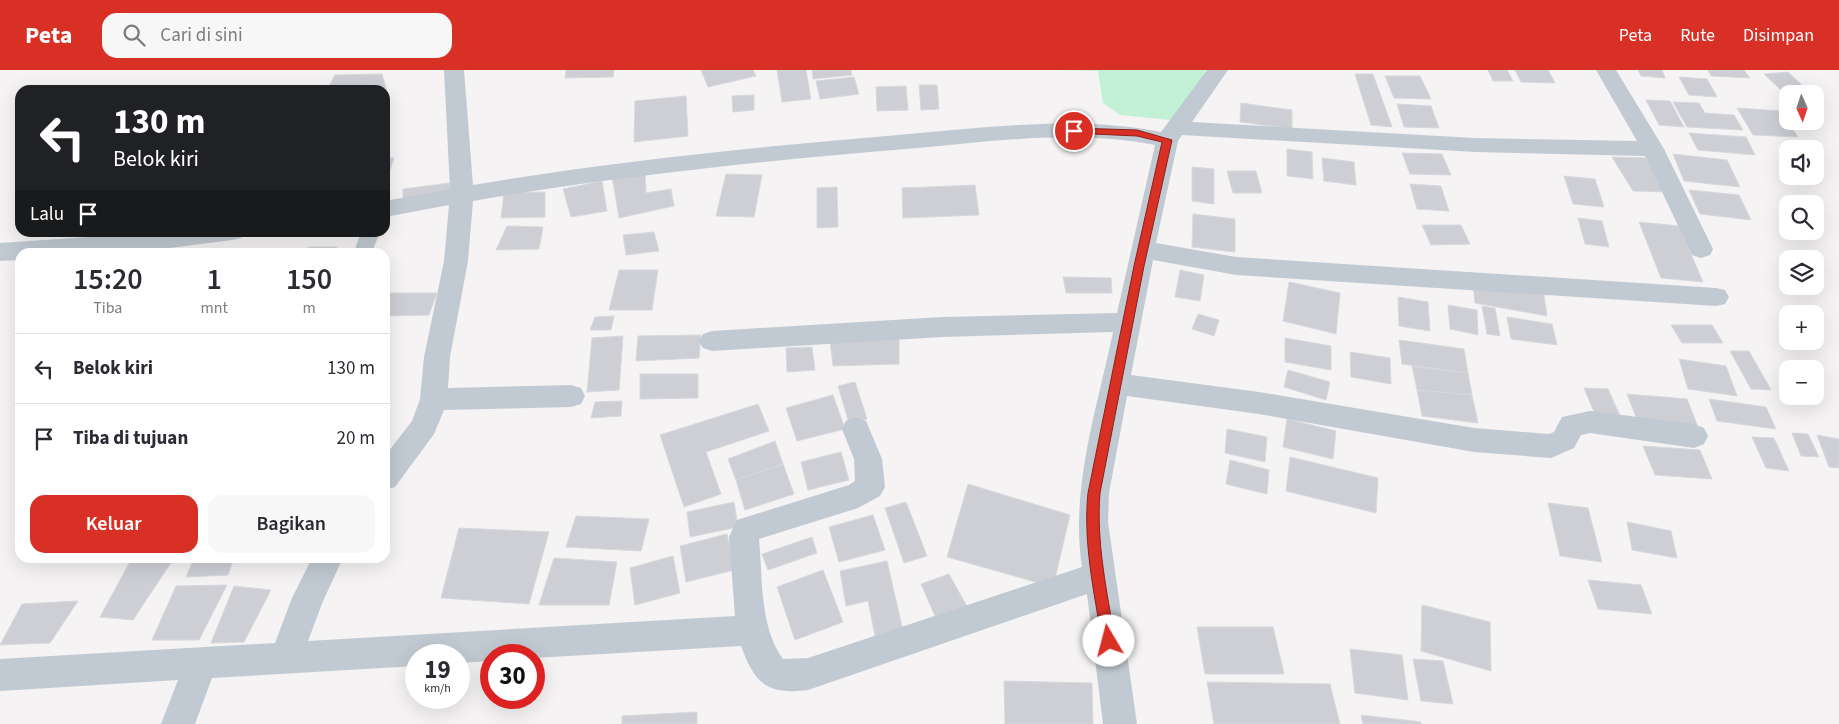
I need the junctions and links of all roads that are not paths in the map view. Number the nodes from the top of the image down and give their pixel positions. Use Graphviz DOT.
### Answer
graph roads {
  1 [pos="454,70"];
  2 [pos="1218,70"];
  3 [pos="1606,70"];
  4 [pos="1171,134"];
  5 [pos="1653,149"];
  6 [pos="462,194"];
  7 [pos="390,208"];
  8 [pos="193,237"];
  9 [pos="69,248"];
  10 [pos="1142,249"];
  11 [pos="1701,249"];
  12 [pos="15,251"];
  13 [pos="0,252"];
  14 [pos="1716,297"];
  15 [pos="1129,322"];
  16 [pos="712,341"];
  17 [pos="1116,384"];
  18 [pos="571,396"];
  19 [pos="434,399"];
  20 [pos="856,429"];
  21 [pos="1694,436"];
  22 [pos="390,471"];
  23 [pos="326,563"];
  24 [pos="1098,576"];
  25 [pos="752,630"];
  26 [pos="286,656"];
  27 [pos="200,665"];
  28 [pos="0,675"];
  29 [pos="178,724"];
  30 [pos="1120,724"];
  1 -- 6 [label="street"];
  2 -- 4 [label="street"];
  3 -- 5 [label="street"];
  4 -- 5 [label="street"];
  4 -- 6 [label="street"];
  4 -- 10 [label="street"];
  5 -- 11 [label="street"];
  6 -- 7 [label="street"];
  6 -- 19 [label="street"];
  8 -- 9 [label="street"];
  10 -- 14 [label="street"];
  10 -- 15 [label="street"];
  12 -- 13 [label="street"];
  15 -- 16 [label="street"];
  15 -- 17 [label="street"];
  17 -- 21 [label="street"];
  17 -- 24 [label="street"];
  18 -- 19 [label="street"];
  19 -- 22 [label="street"];
  20 -- 25 [label="street"];
  23 -- 26 [label="street"];
  24 -- 25 [label="street"];
  24 -- 30 [label="street"];
  25 -- 26 [label="street"];
  26 -- 27 [label="street"];
  27 -- 28 [label="street"];
  27 -- 29 [label="street"];
}
